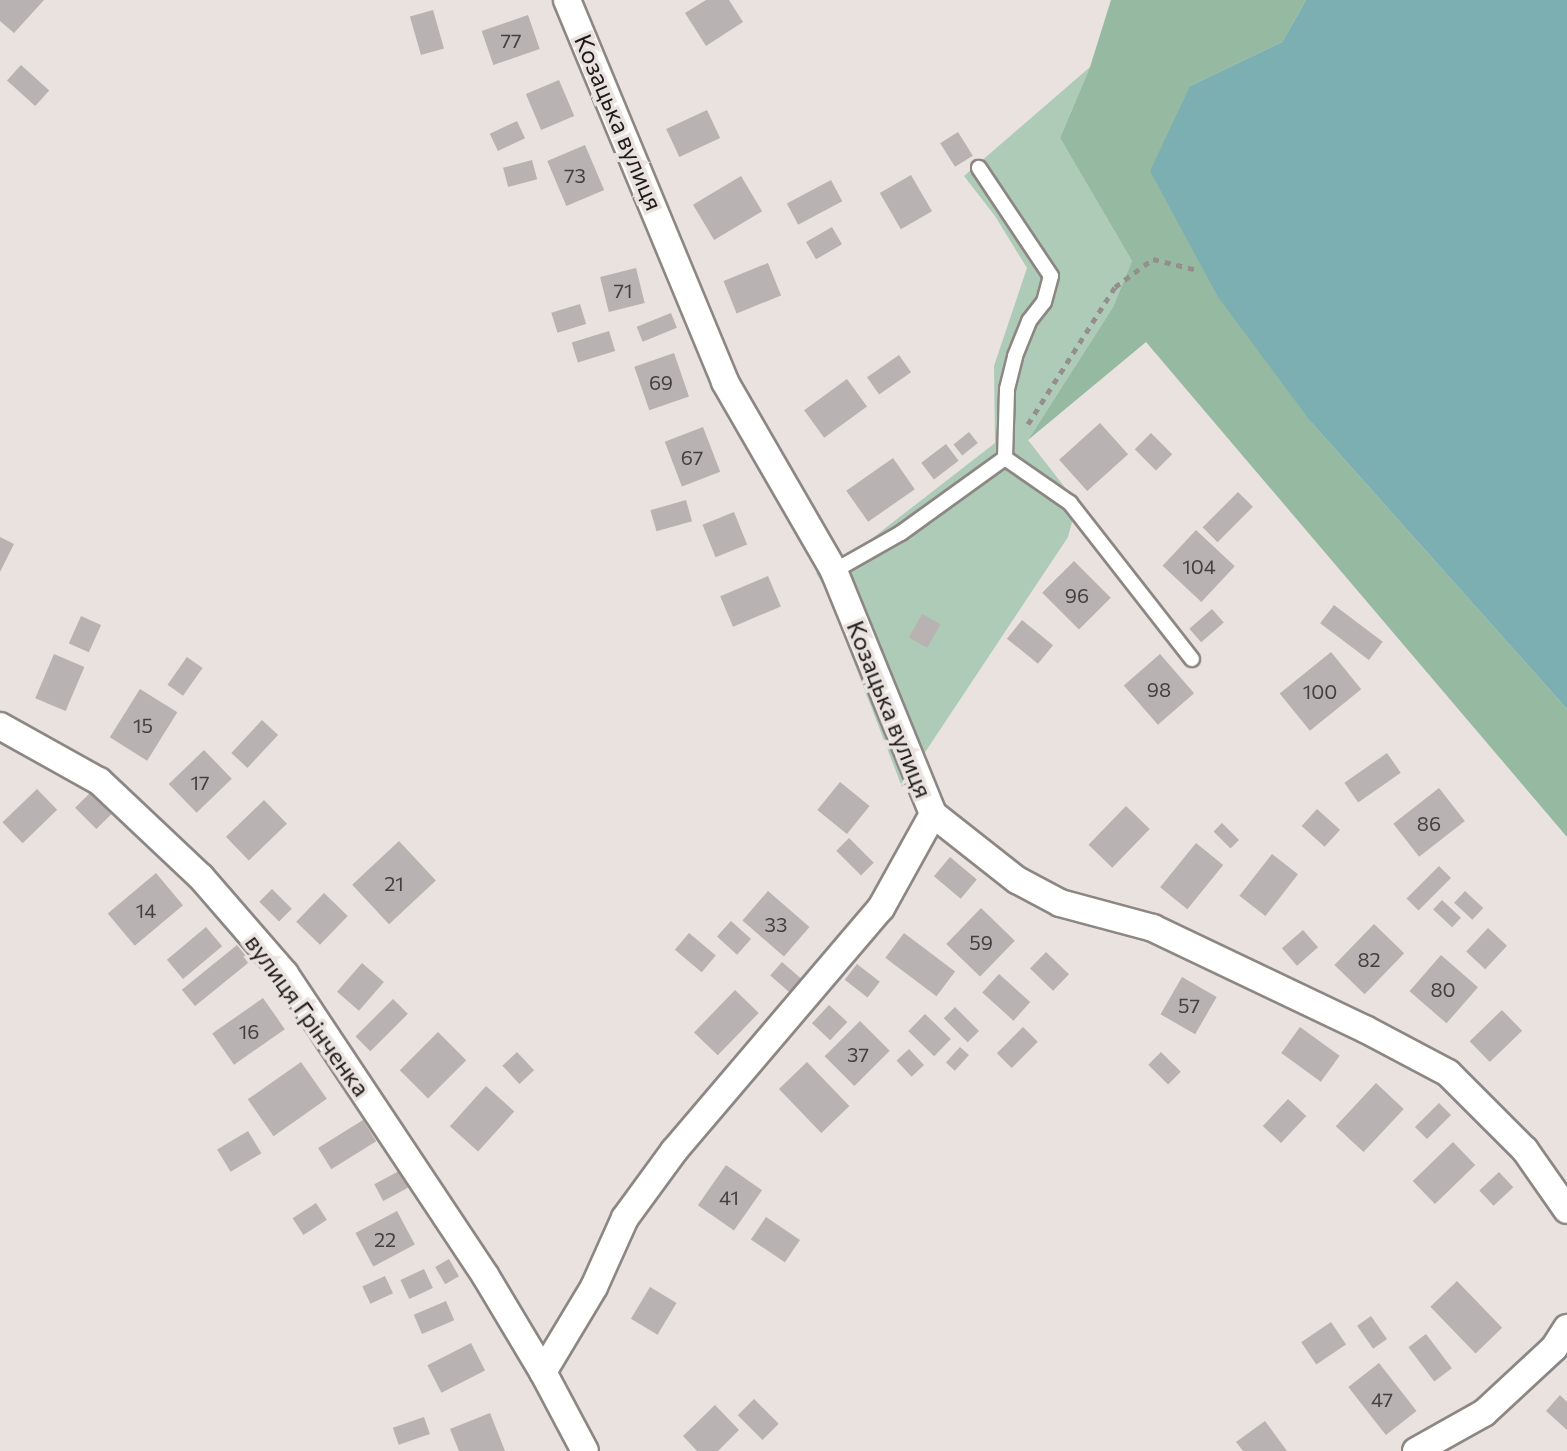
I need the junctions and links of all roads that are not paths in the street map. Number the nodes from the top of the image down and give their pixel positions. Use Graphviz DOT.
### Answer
graph roads {
  1 [pos="567,0"];
  2 [pos="979,168"];
  3 [pos="1005,458"];
  4 [pos="834,571"];
  5 [pos="1192,659"];
  6 [pos="0,726"];
  7 [pos="933,814"];
  8 [pos="1567,1210"];
  9 [pos="1567,1328"];
  10 [pos="543,1372"];
  11 [pos="585,1451"];
  12 [pos="1416,1451"];
  1 -- 4 [label="street, Козацька вулиця"];
  2 -- 3 [label="lane"];
  3 -- 4 [label="lane"];
  3 -- 5 [label="lane"];
  4 -- 7 [label="street, Козацька вулиця"];
  6 -- 10 [label="street, вулиця Грінченка"];
  7 -- 8 [label="street, Козацька вулиця"];
  7 -- 10 [label="street"];
  9 -- 12 [label="street"];
  10 -- 11 [label="street, вулиця Грінченка"];
}
